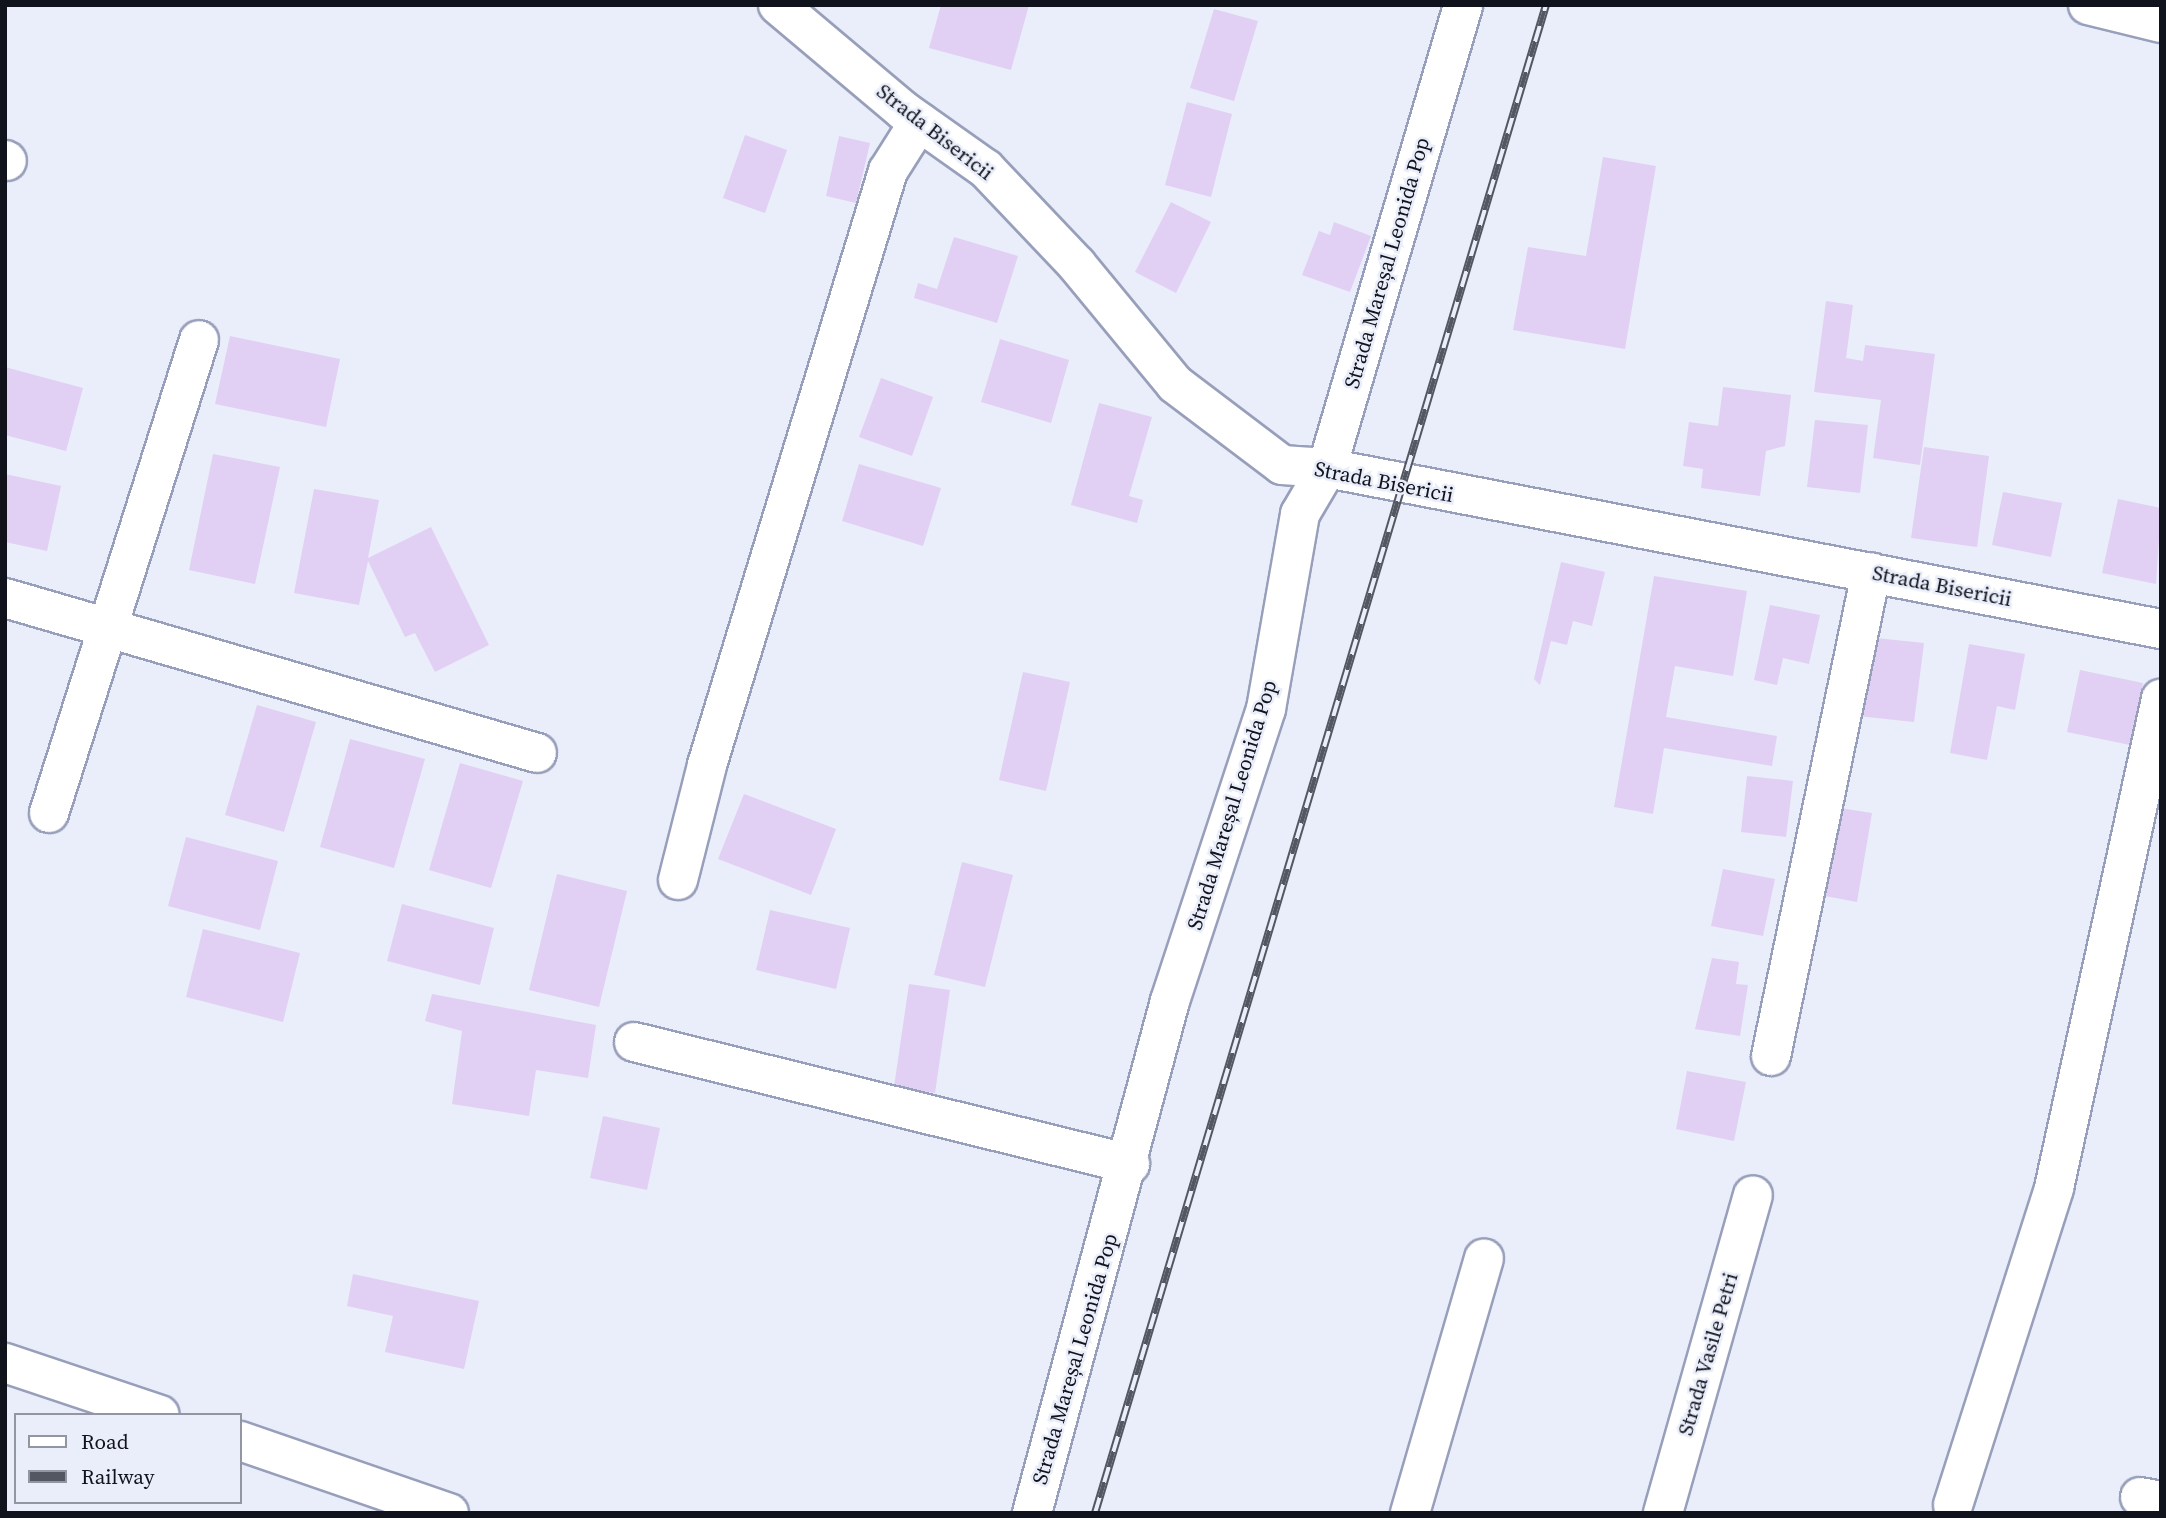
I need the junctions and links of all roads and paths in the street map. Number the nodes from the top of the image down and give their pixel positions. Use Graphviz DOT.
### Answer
graph roads {
  1 [pos="778,5"];
  2 [pos="1463,5"];
  3 [pos="2088,5"];
  4 [pos="2161,23"];
  5 [pos="919,122"];
  6 [pos="199,340"];
  7 [pos="1327,468"];
  8 [pos="1871,572"];
  9 [pos="5,598"];
  10 [pos="110,625"];
  11 [pos="2161,629"];
  12 [pos="2161,699"];
  13 [pos="537,754"];
  14 [pos="49,813"];
  15 [pos="678,880"];
  16 [pos="634,1042"];
  17 [pos="1772,1056"];
  18 [pos="1130,1164"];
  19 [pos="1753,1196"];
  20 [pos="1484,1259"];
  21 [pos="5,1363"];
  22 [pos="154,1413"];
  23 [pos="242,1442"];
  24 [pos="1953,1505"];
  25 [pos="449,1513"];
  26 [pos="1032,1513"];
  27 [pos="1410,1513"];
  28 [pos="1664,1513"];
  1 -- 5 [label="street, Strada Bisericii"];
  2 -- 7 [label="street, Strada Mareșal Leonida Pop"];
  3 -- 4 [label="street"];
  5 -- 7 [label="street, Strada Bisericii"];
  5 -- 15 [label="street"];
  6 -- 10 [label="street"];
  7 -- 8 [label="street, Strada Bisericii"];
  7 -- 18 [label="street, Strada Mareșal Leonida Pop"];
  8 -- 11 [label="street, Strada Bisericii"];
  8 -- 17 [label="street"];
  9 -- 10 [label="street"];
  10 -- 13 [label="street"];
  10 -- 14 [label="street"];
  12 -- 24 [label="street"];
  16 -- 18 [label="street"];
  18 -- 26 [label="street, Strada Mareșal Leonida Pop"];
  19 -- 28 [label="street, Strada Vasile Petri"];
  20 -- 27 [label="street"];
  21 -- 22 [label="street"];
  23 -- 25 [label="street"];
}
